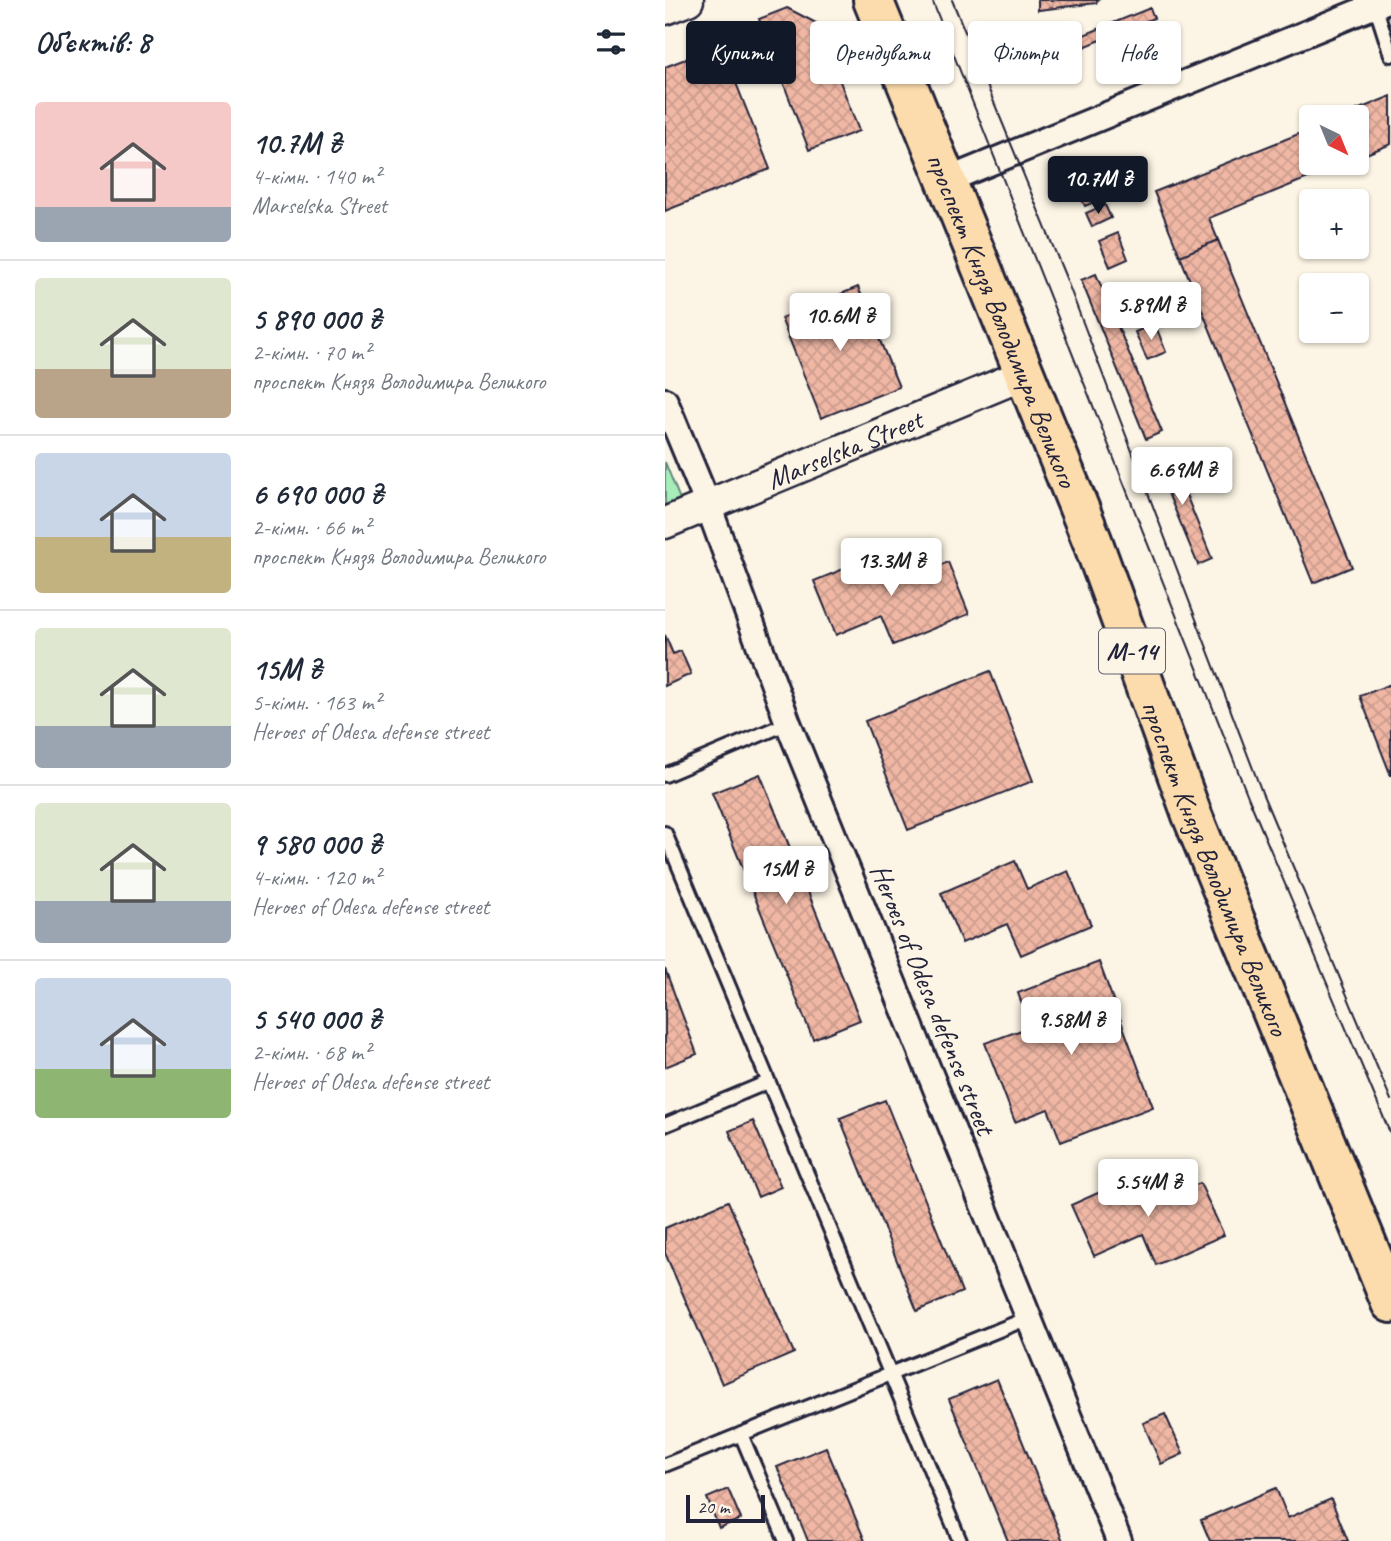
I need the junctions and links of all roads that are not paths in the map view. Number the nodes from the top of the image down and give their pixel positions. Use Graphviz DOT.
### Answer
graph roads {
  1 [pos="688,0"];
  2 [pos="873,0"];
  3 [pos="1379,2"];
  4 [pos="665,9"];
  5 [pos="1391,55"];
  6 [pos="945,181"];
  7 [pos="1025,374"];
  8 [pos="665,401"];
  9 [pos="708,505"];
  10 [pos="665,523"];
  11 [pos="788,723"];
  12 [pos="665,775"];
  13 [pos="665,833"];
  14 [pos="768,1082"];
  15 [pos="665,1125"];
  16 [pos="1391,1303"];
  17 [pos="1031,1317"];
  18 [pos="890,1375"];
  19 [pos="741,1434"];
  20 [pos="665,1465"];
  21 [pos="786,1541"];
  22 [pos="960,1541"];
  23 [pos="1119,1541"];
  1 -- 4 [label="street"];
  2 -- 6 [label="main road, проспект Князя Володимира Великого / М-14"];
  3 -- 5 [label="lane"];
  3 -- 6 [label="street"];
  6 -- 7 [label="main road, проспект Князя Володимира Великого / М-14"];
  7 -- 9 [label="street, Marselska Street"];
  7 -- 16 [label="main road, проспект Князя Володимира Великого / М-14"];
  8 -- 9 [label="street, Heroes of Odesa defense street"];
  9 -- 10 [label="street, Marselska Street"];
  9 -- 11 [label="street, Heroes of Odesa defense street"];
  11 -- 12 [label="lane"];
  11 -- 17 [label="street, Heroes of Odesa defense street"];
  13 -- 14 [label="lane"];
  14 -- 15 [label="lane"];
  14 -- 18 [label="lane"];
  17 -- 18 [label="lane"];
  17 -- 23 [label="street, Heroes of Odesa defense street"];
  18 -- 19 [label="lane"];
  18 -- 22 [label="lane"];
  19 -- 20 [label="lane"];
  19 -- 21 [label="lane"];
}
